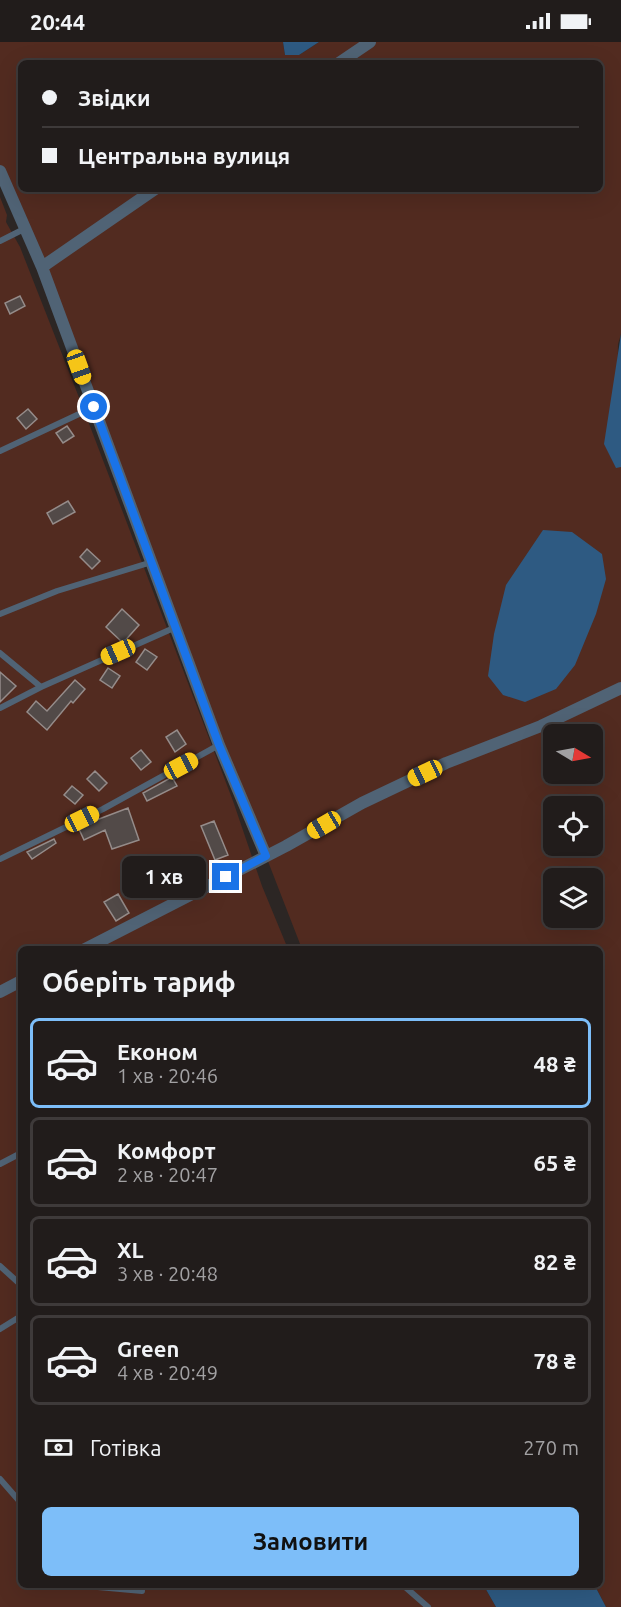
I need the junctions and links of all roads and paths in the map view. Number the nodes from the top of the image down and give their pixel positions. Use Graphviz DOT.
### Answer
graph roads {
  1 [pos="370,42"];
  2 [pos="343,60"];
  3 [pos="0,171"];
  4 [pos="151,192"];
  5 [pos="24,229"];
  6 [pos="0,241"];
  7 [pos="42,267"];
  8 [pos="94,407"];
  9 [pos="0,451"];
  10 [pos="152,562"];
  11 [pos="0,614"];
  12 [pos="176,627"];
  13 [pos="0,652"];
  14 [pos="41,687"];
  15 [pos="621,688"];
  16 [pos="0,708"];
  17 [pos="219,745"];
  18 [pos="266,856"];
  19 [pos="0,859"];
  20 [pos="91,946"];
  21 [pos="18,983"];
  22 [pos="0,992"];
  23 [pos="18,1155"];
  24 [pos="0,1164"];
  25 [pos="0,1266"];
  26 [pos="18,1282"];
  27 [pos="18,1318"];
  28 [pos="0,1329"];
  29 [pos="0,1479"];
  30 [pos="18,1500"];
  31 [pos="109,1588"];
  32 [pos="406,1588"];
  33 [pos="142,1591"];
  34 [pos="428,1607"];
  1 -- 2 [label="street"];
  3 -- 5 [label="street"];
  4 -- 7 [label="street"];
  5 -- 6 [label="lane"];
  5 -- 7 [label="street"];
  7 -- 8 [label="street"];
  8 -- 9 [label="lane"];
  8 -- 10 [label="street"];
  10 -- 11 [label="lane"];
  10 -- 12 [label="street"];
  12 -- 14 [label="lane"];
  12 -- 17 [label="street"];
  13 -- 14 [label="lane"];
  14 -- 16 [label="lane"];
  15 -- 18 [label="street"];
  17 -- 18 [label="street"];
  17 -- 19 [label="lane"];
  18 -- 20 [label="street"];
  21 -- 22 [label="street"];
  23 -- 24 [label="lane"];
  25 -- 26 [label="lane"];
  27 -- 28 [label="lane"];
  29 -- 30 [label="lane"];
  31 -- 33 [label="lane"];
  32 -- 34 [label="lane"];
}
